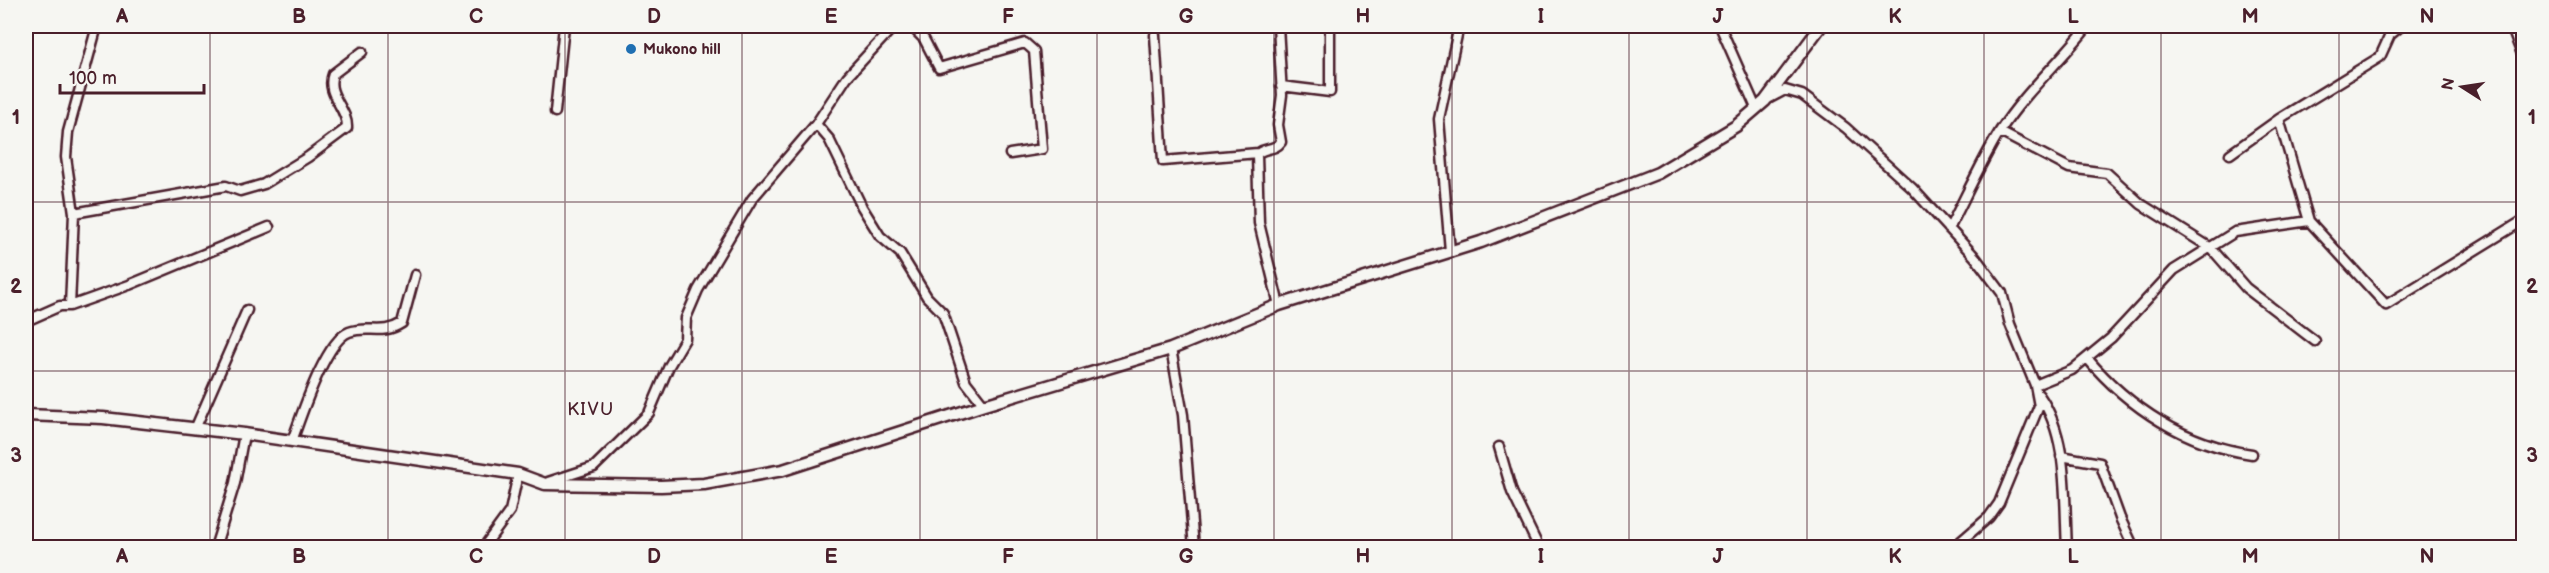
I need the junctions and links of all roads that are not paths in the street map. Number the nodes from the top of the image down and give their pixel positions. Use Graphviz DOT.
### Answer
graph roads {
  1 [pos="97,26"];
  2 [pos="564,26"];
  3 [pos="894,26"];
  4 [pos="911,26"];
  5 [pos="1278,26"];
  6 [pos="1330,26"];
  7 [pos="1459,26"];
  8 [pos="1720,26"];
  9 [pos="1821,26"];
  10 [pos="2088,26"];
  11 [pos="2401,26"];
  12 [pos="2511,26"];
  13 [pos="1155,35"];
  14 [pos="362,52"];
  15 [pos="2523,59"];
  16 [pos="1281,86"];
  17 [pos="1761,104"];
  18 [pos="555,112"];
  19 [pos="2279,119"];
  20 [pos="816,124"];
  21 [pos="2000,132"];
  22 [pos="1258,153"];
  23 [pos="2230,153"];
  24 [pos="1010,154"];
  25 [pos="74,213"];
  26 [pos="2523,220"];
  27 [pos="2309,221"];
  28 [pos="269,226"];
  29 [pos="1949,228"];
  30 [pos="2211,248"];
  31 [pos="1450,251"];
  32 [pos="415,275"];
  33 [pos="1279,304"];
  34 [pos="70,306"];
  35 [pos="247,310"];
  36 [pos="26,321"];
  37 [pos="2315,340"];
  38 [pos="1171,349"];
  39 [pos="2087,358"];
  40 [pos="2035,386"];
  41 [pos="2038,395"];
  42 [pos="984,405"];
  43 [pos="26,415"];
  44 [pos="195,429"];
  45 [pos="244,434"];
  46 [pos="292,441"];
  47 [pos="1499,447"];
  48 [pos="2252,454"];
  49 [pos="2061,456"];
  50 [pos="518,474"];
  51 [pos="545,484"];
  52 [pos="215,548"];
  53 [pos="483,548"];
  54 [pos="1194,548"];
  55 [pos="1539,548"];
  56 [pos="1953,548"];
  57 [pos="2067,548"];
  58 [pos="2134,548"];
  1 -- 25 [label="street"];
  2 -- 18 [label="street"];
  3 -- 20 [label="street"];
  4 -- 24 [label="street"];
  5 -- 16 [label="street"];
  6 -- 16 [label="street"];
  7 -- 31 [label="street"];
  8 -- 17 [label="street"];
  9 -- 17 [label="street"];
  10 -- 21 [label="street"];
  11 -- 19 [label="street"];
  12 -- 15 [label="street"];
  13 -- 22 [label="street"];
  14 -- 25 [label="street"];
  16 -- 22 [label="street"];
  17 -- 29 [label="street"];
  17 -- 31 [label="street"];
  19 -- 23 [label="street"];
  19 -- 27 [label="street"];
  20 -- 42 [label="street"];
  20 -- 51 [label="street"];
  21 -- 29 [label="street"];
  21 -- 30 [label="street"];
  22 -- 33 [label="street"];
  25 -- 34 [label="street"];
  26 -- 27 [label="street"];
  27 -- 30 [label="street"];
  28 -- 34 [label="street"];
  29 -- 40 [label="street"];
  30 -- 37 [label="street"];
  30 -- 39 [label="street"];
  31 -- 33 [label="street"];
  32 -- 46 [label="street"];
  33 -- 38 [label="street"];
  34 -- 36 [label="street"];
  35 -- 44 [label="street"];
  38 -- 42 [label="street"];
  38 -- 54 [label="street"];
  39 -- 40 [label="street"];
  39 -- 48 [label="street"];
  40 -- 41 [label="street"];
  41 -- 49 [label="street"];
  41 -- 56 [label="street"];
  42 -- 51 [label="street"];
  43 -- 44 [label="street"];
  44 -- 45 [label="street"];
  45 -- 46 [label="street"];
  45 -- 52 [label="street"];
  46 -- 50 [label="street"];
  47 -- 55 [label="street"];
  49 -- 57 [label="street"];
  49 -- 58 [label="street"];
  50 -- 51 [label="street"];
  50 -- 53 [label="street"];
}
